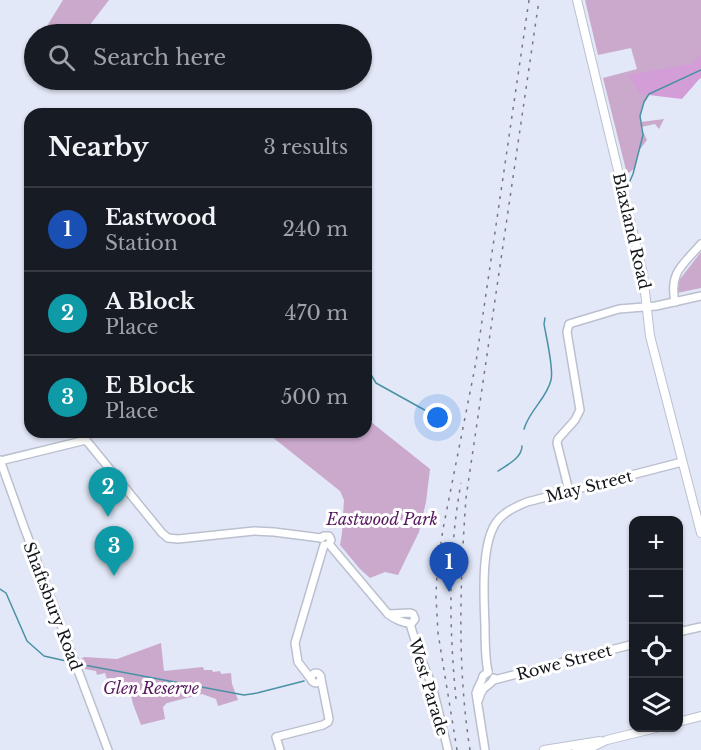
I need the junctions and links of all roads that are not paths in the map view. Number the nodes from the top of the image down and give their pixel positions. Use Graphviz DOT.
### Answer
graph roads {
  1 [pos="577,0"];
  2 [pos="701,244"];
  3 [pos="701,296"];
  4 [pos="675,302"];
  5 [pos="647,307"];
  6 [pos="0,461"];
  7 [pos="682,462"];
  8 [pos="569,491"];
  9 [pos="701,533"];
  10 [pos="325,542"];
  11 [pos="388,614"];
  12 [pos="408,623"];
  13 [pos="701,625"];
  14 [pos="683,631"];
  15 [pos="629,645"];
  16 [pos="489,681"];
  17 [pos="701,716"];
  18 [pos="683,721"];
  19 [pos="640,732"];
  20 [pos="607,740"];
  21 [pos="108,750"];
  22 [pos="280,750"];
  23 [pos="448,750"];
  24 [pos="485,750"];
  25 [pos="544,750"];
  26 [pos="578,750"];
  1 -- 5 [label="main road, Blaxland Road"];
  2 -- 4 [label="street"];
  3 -- 4 [label="street"];
  4 -- 5 [label="street"];
  5 -- 7 [label="main road, Blaxland Road"];
  5 -- 8 [label="street"];
  6 -- 10 [label="street"];
  6 -- 21 [label="street, Shaftsbury Road"];
  7 -- 8 [label="street, May Street"];
  7 -- 9 [label="main road, Blaxland Road"];
  8 -- 16 [label="street, May Street"];
  10 -- 11 [label="street"];
  10 -- 22 [label="street"];
  11 -- 12 [label="street"];
  11 -- 12 [label="street, West Parade"];
  12 -- 23 [label="street, West Parade"];
  13 -- 14 [label="street"];
  15 -- 16 [label="street, Rowe Street"];
  16 -- 24 [label="street"];
  17 -- 18 [label="main road"];
  19 -- 20 [label="main road"];
  20 -- 25 [label="main road"];
  20 -- 26 [label="main road"];
}
